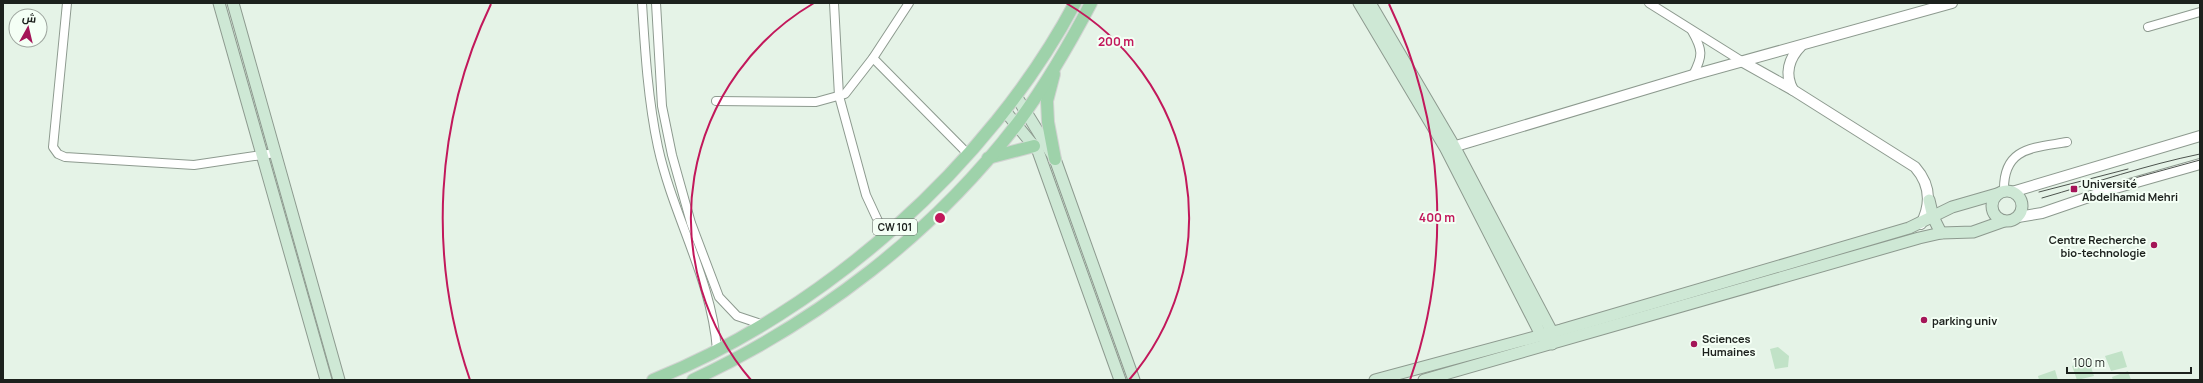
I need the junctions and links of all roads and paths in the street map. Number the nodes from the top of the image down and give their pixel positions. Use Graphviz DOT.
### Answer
graph roads {
  1 [pos="67,3"];
  2 [pos="219,3"];
  3 [pos="233,3"];
  4 [pos="642,3"];
  5 [pos="656,3"];
  6 [pos="834,3"];
  7 [pos="909,3"];
  8 [pos="1075,3"];
  9 [pos="1091,3"];
  10 [pos="1359,3"];
  11 [pos="1370,3"];
  12 [pos="1649,3"];
  13 [pos="1952,3"];
  14 [pos="2200,12"];
  15 [pos="2148,27"];
  16 [pos="1691,29"];
  17 [pos="1803,45"];
  18 [pos="873,58"];
  19 [pos="1743,62"];
  20 [pos="1057,64"];
  21 [pos="1693,76"];
  22 [pos="1794,90"];
  23 [pos="839,96"];
  24 [pos="1016,96"];
  25 [pos="716,101"];
  26 [pos="1005,110"];
  27 [pos="1026,111"];
  28 [pos="1017,124"];
  29 [pos="2200,136"];
  30 [pos="2067,142"];
  31 [pos="1039,147"];
  32 [pos="1450,147"];
  33 [pos="276,153"];
  34 [pos="968,154"];
  35 [pos="263,155"];
  36 [pos="988,158"];
  37 [pos="1055,159"];
  38 [pos="2200,164"];
  39 [pos="2004,193"];
  40 [pos="684,196"];
  41 [pos="1929,198"];
  42 [pos="674,199"];
  43 [pos="1946,210"];
  44 [pos="1933,217"];
  45 [pos="2018,217"];
  46 [pos="2004,221"];
  47 [pos="1920,224"];
  48 [pos="1941,233"];
  49 [pos="885,236"];
  50 [pos="1106,301"];
  51 [pos="1094,306"];
  52 [pos="761,324"];
  53 [pos="1546,333"];
  54 [pos="1552,344"];
  55 [pos="717,350"];
  56 [pos="326,380"];
  57 [pos="339,380"];
  58 [pos="653,380"];
  59 [pos="693,380"];
  60 [pos="1120,380"];
  61 [pos="1134,380"];
  62 [pos="1375,380"];
  63 [pos="1424,380"];
  1 -- 35 [label="street"];
  2 -- 35 [label="main road"];
  3 -- 33 [label="main road"];
  4 -- 42 [label="street"];
  5 -- 40 [label="street"];
  6 -- 23 [label="street"];
  7 -- 18 [label="street"];
  8 -- 24 [label="main road, CW 101"];
  9 -- 20 [label="main road, CW 101"];
  10 -- 32 [label="main road"];
  11 -- 32 [label="main road"];
  12 -- 16 [label="street"];
  13 -- 17 [label="street"];
  14 -- 15 [label="street"];
  16 -- 19 [label="street"];
  16 -- 21 [label="street"];
  17 -- 19 [label="street"];
  17 -- 22 [label="street"];
  18 -- 23 [label="street"];
  18 -- 34 [label="street"];
  19 -- 21 [label="street"];
  19 -- 22 [label="street"];
  20 -- 27 [label="main road, CW 101"];
  20 -- 37 [label="main road"];
  21 -- 32 [label="street"];
  22 -- 41 [label="street"];
  23 -- 25 [label="street"];
  23 -- 49 [label="street"];
  24 -- 26 [label="main road, CW 101"];
  24 -- 27 [label="main road"];
  26 -- 28 [label="main road"];
  26 -- 34 [label="main road, CW 101"];
  27 -- 28 [label="main road, CW 101"];
  27 -- 31 [label="main road"];
  28 -- 31 [label="main road"];
  28 -- 36 [label="main road, CW 101"];
  29 -- 39 [label="street"];
  30 -- 39 [label="street"];
  31 -- 36 [label="main road"];
  31 -- 37 [label="main road"];
  31 -- 51 [label="main road"];
  32 -- 53 [label="main road"];
  33 -- 35 [label="street"];
  33 -- 57 [label="main road"];
  34 -- 49 [label="main road, CW 101"];
  35 -- 56 [label="main road"];
  36 -- 59 [label="main road, CW 101"];
  37 -- 50 [label="main road"];
  38 -- 45 [label="street"];
  39 -- 43 [label="main road"];
  39 -- 45 [label="main road"];
  39 -- 46 [label="main road"];
  40 -- 42 [label="street"];
  40 -- 52 [label="street"];
  41 -- 43 [label="street"];
  41 -- 44 [label="main road"];
  41 -- 47 [label="street"];
  42 -- 55 [label="street"];
  43 -- 44 [label="main road"];
  44 -- 47 [label="main road"];
  44 -- 48 [label="main road"];
  45 -- 46 [label="main road"];
  46 -- 48 [label="main road"];
  47 -- 53 [label="main road"];
  48 -- 54 [label="main road"];
  49 -- 52 [label="main road, CW 101"];
  50 -- 51 [label="main road"];
  50 -- 61 [label="main road"];
  51 -- 60 [label="main road"];
  52 -- 55 [label="main road, CW 101"];
  53 -- 54 [label="main road"];
  53 -- 62 [label="main road"];
  54 -- 63 [label="main road"];
  55 -- 58 [label="main road, CW 101"];
}
